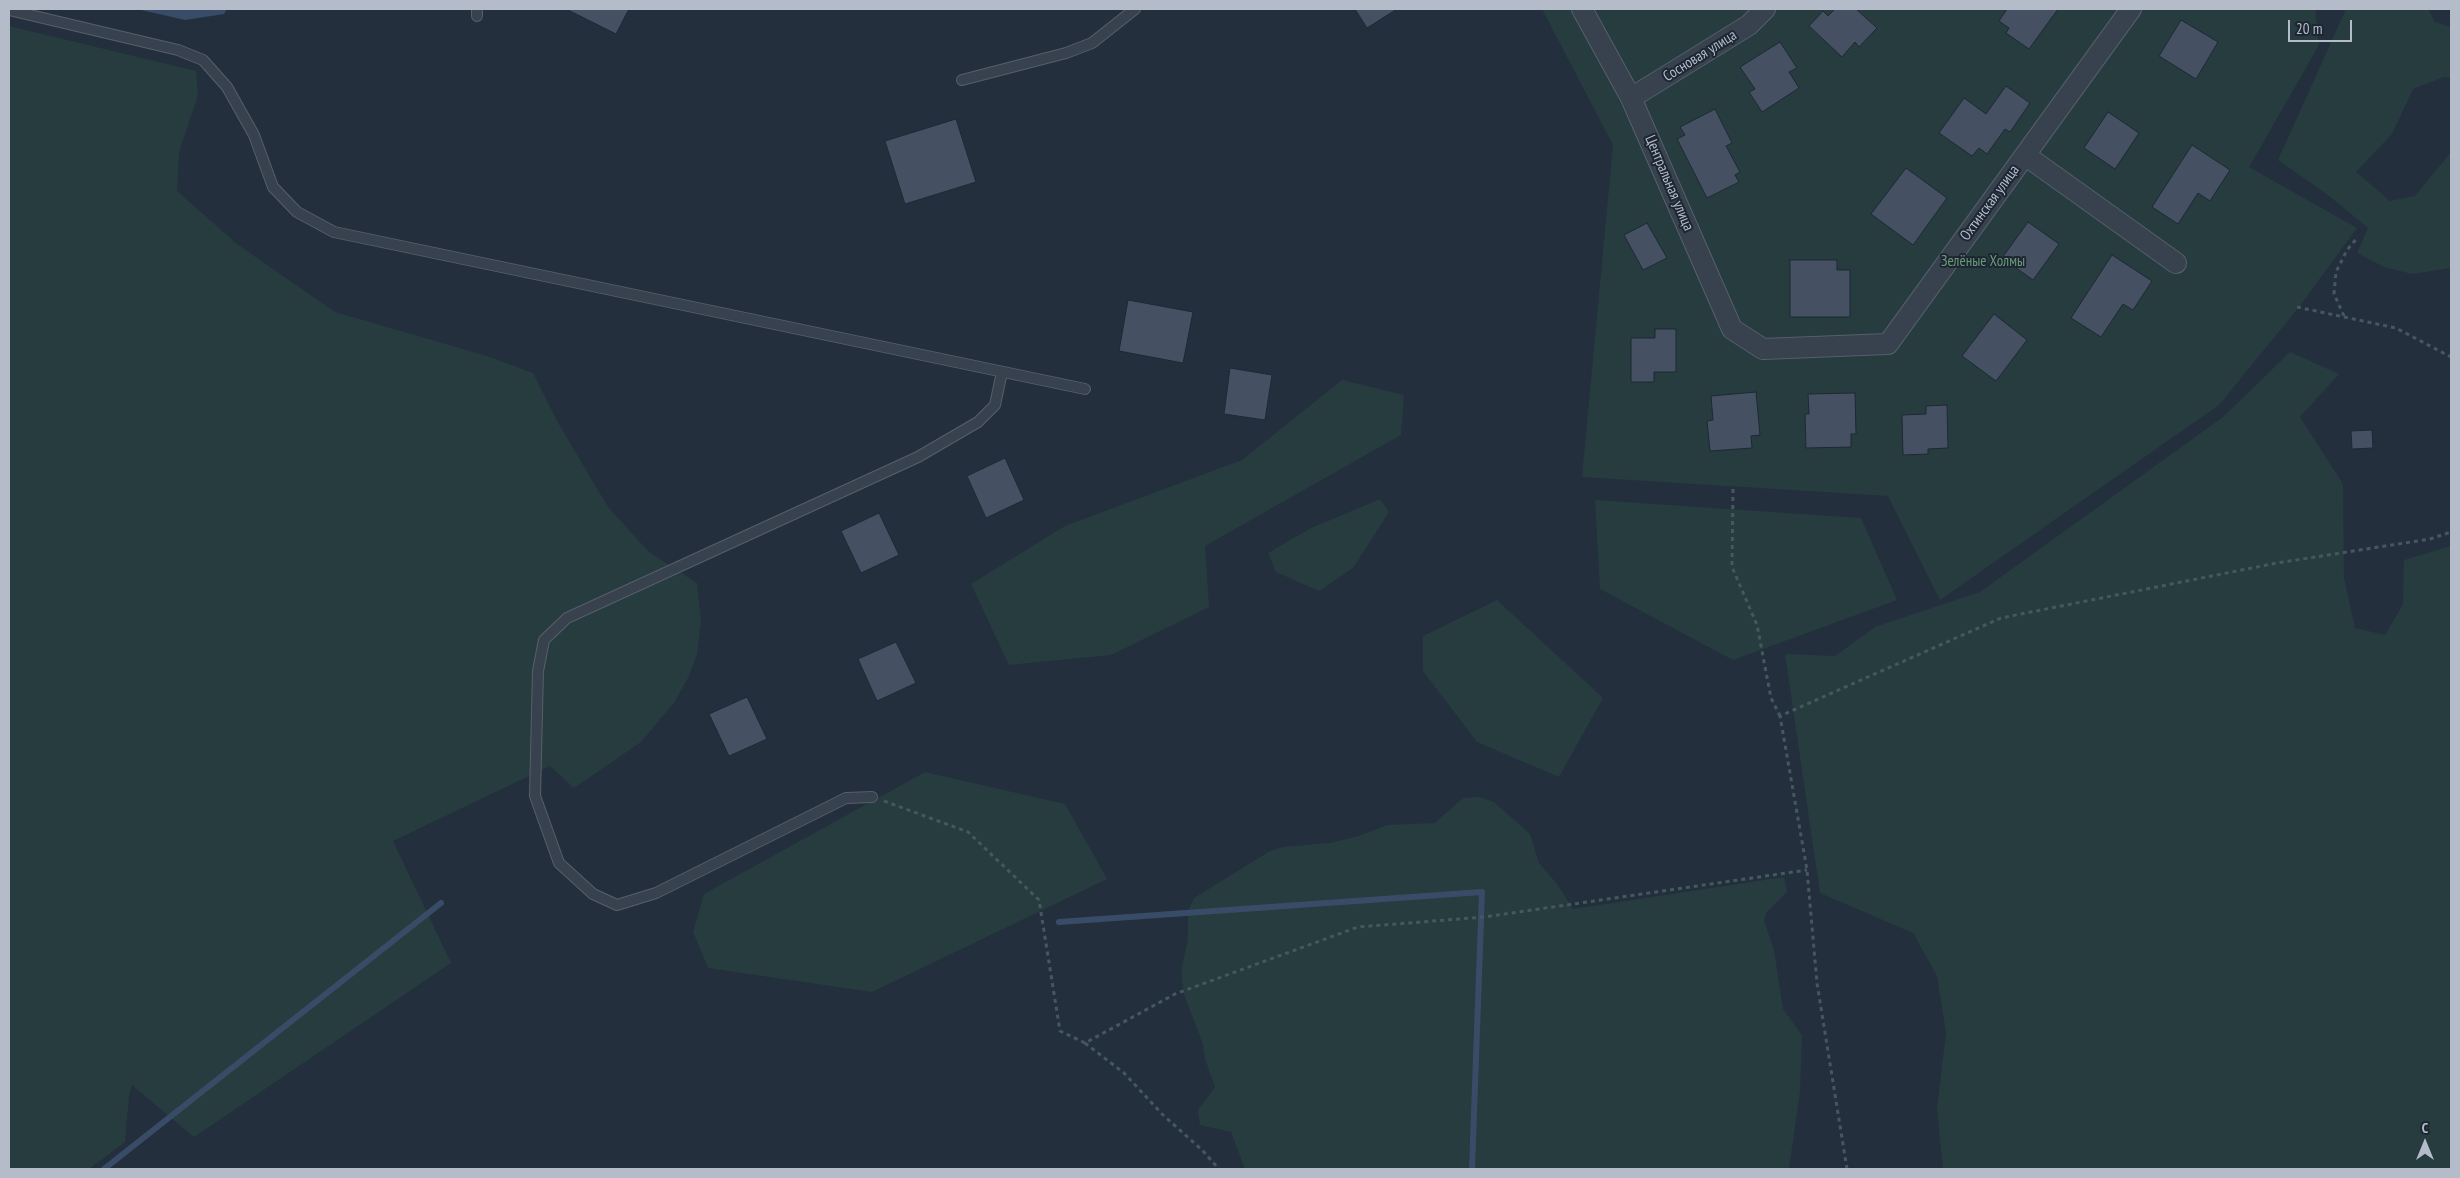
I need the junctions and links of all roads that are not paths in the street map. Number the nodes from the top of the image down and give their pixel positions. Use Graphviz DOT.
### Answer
graph roads {
  1 [pos="1135,9"];
  2 [pos="1582,9"];
  3 [pos="1765,9"];
  4 [pos="2130,9"];
  5 [pos="9,10"];
  6 [pos="962,80"];
  7 [pos="1632,98"];
  8 [pos="2025,155"];
  9 [pos="2176,263"];
  10 [pos="1763,349"];
  11 [pos="1002,372"];
  12 [pos="1084,389"];
  13 [pos="872,797"];
  1 -- 6 [label="lane"];
  2 -- 7 [label="street, Центральная улица"];
  3 -- 7 [label="street, Сосновая улица"];
  4 -- 8 [label="street, Охтинская улица"];
  5 -- 11 [label="lane"];
  7 -- 10 [label="street, Центральная улица"];
  8 -- 9 [label="street"];
  8 -- 10 [label="street, Охтинская улица"];
  11 -- 12 [label="lane"];
  11 -- 13 [label="lane"];
}
